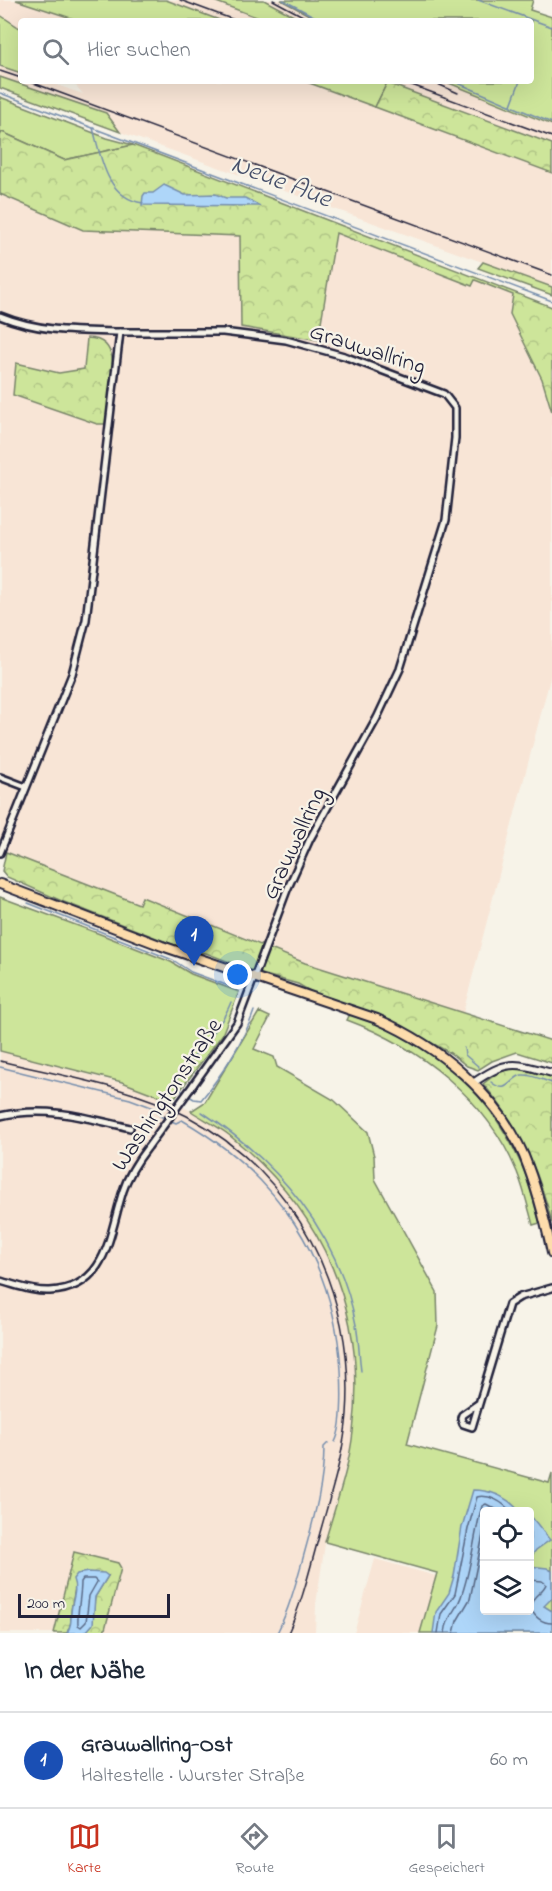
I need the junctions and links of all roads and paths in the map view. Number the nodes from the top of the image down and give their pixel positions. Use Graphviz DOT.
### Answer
graph roads {
  1 [pos="0,316"];
  2 [pos="120,332"];
  3 [pos="0,777"];
  4 [pos="26,787"];
  5 [pos="0,853"];
  6 [pos="0,884"];
  7 [pos="254,978"];
  8 [pos="552,1073"];
  9 [pos="473,1083"];
  10 [pos="0,1116"];
  11 [pos="130,1128"];
  12 [pos="552,1253"];
  13 [pos="0,1281"];
  14 [pos="552,1288"];
  15 [pos="479,1403"];
  1 -- 2 [label="street"];
  2 -- 4 [label="street"];
  2 -- 7 [label="street, Grauwallring"];
  3 -- 4 [label="street"];
  4 -- 5 [label="street"];
  6 -- 7 [label="main road"];
  7 -- 9 [label="main road"];
  7 -- 13 [label="street, Washingtonstraße, bridge"];
  8 -- 9 [label="street"];
  9 -- 12 [label="main road"];
  10 -- 11 [label="street"];
  14 -- 15 [label="street"];
}
